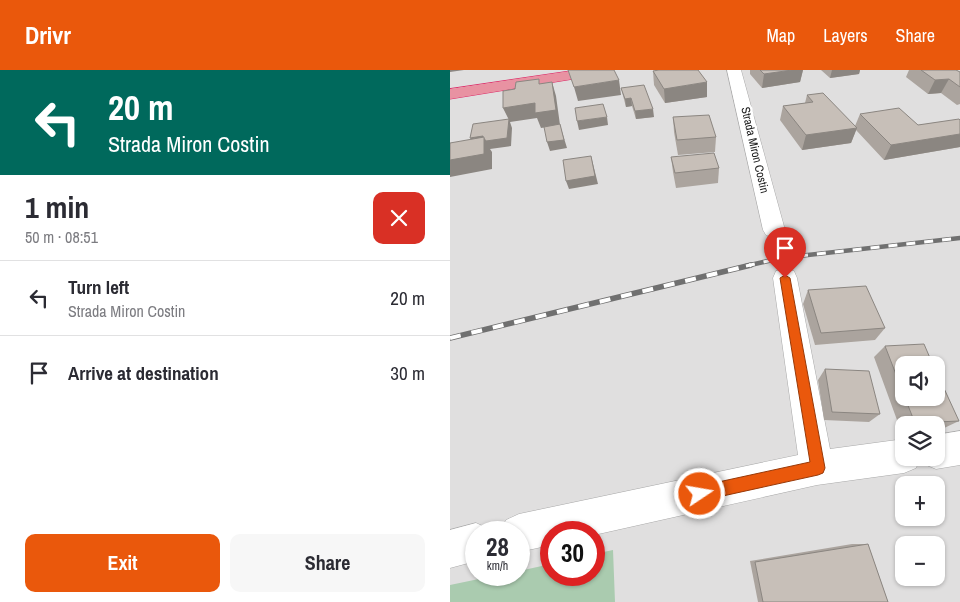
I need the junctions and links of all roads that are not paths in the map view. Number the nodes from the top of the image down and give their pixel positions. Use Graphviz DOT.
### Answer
graph roads {
  1 [pos="604,70"];
  2 [pos="734,70"];
  3 [pos="450,94"];
  4 [pos="774,230"];
  5 [pos="785,278"];
  6 [pos="960,448"];
  7 [pos="945,450"];
  8 [pos="895,457"];
  9 [pos="818,468"];
  10 [pos="530,531"];
  11 [pos="465,545"];
  12 [pos="450,549"];
  1 -- 3 [label="highway"];
  2 -- 4 [label="street, Strada Miron Costin"];
  5 -- 9 [label="street"];
  6 -- 7 [label="street"];
  8 -- 9 [label="street"];
  9 -- 10 [label="street"];
  11 -- 12 [label="street"];
}
